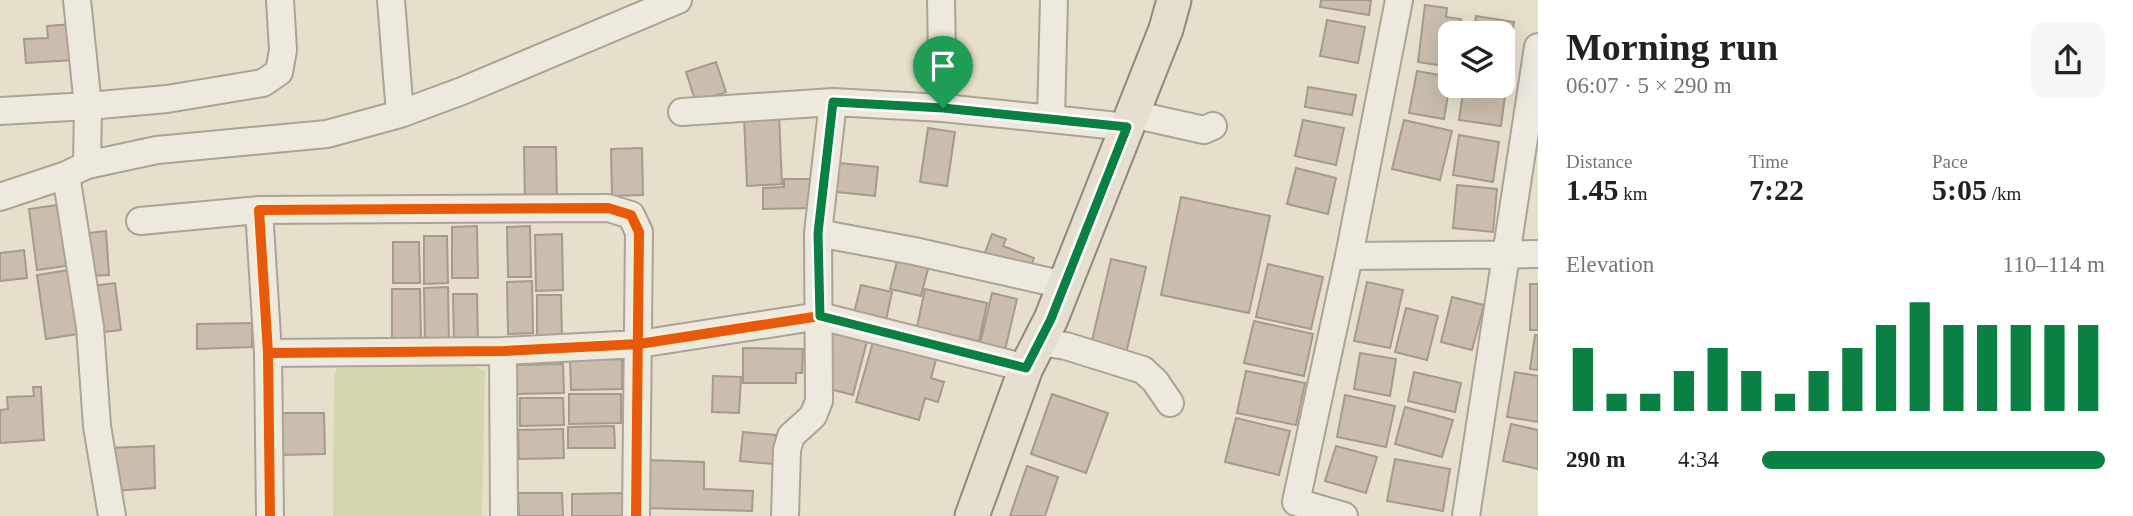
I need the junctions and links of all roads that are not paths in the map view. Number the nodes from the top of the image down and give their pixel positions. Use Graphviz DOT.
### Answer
graph roads {
  1 [pos="77,0"];
  2 [pos="280,0"];
  3 [pos="391,0"];
  4 [pos="678,0"];
  5 [pos="941,0"];
  6 [pos="1054,0"];
  7 [pos="1174,0"];
  8 [pos="1399,0"];
  9 [pos="1538,47"];
  10 [pos="833,102"];
  11 [pos="88,106"];
  12 [pos="943,108"];
  13 [pos="0,111"];
  14 [pos="682,113"];
  15 [pos="400,114"];
  16 [pos="1051,119"];
  17 [pos="1129,121"];
  18 [pos="1213,126"];
  19 [pos="77,170"];
  20 [pos="0,197"];
  21 [pos="259,210"];
  22 [pos="140,221"];
  23 [pos="818,233"];
  24 [pos="1538,254"];
  25 [pos="1507,255"];
  26 [pos="1349,256"];
  27 [pos="1064,285"];
  28 [pos="820,316"];
  29 [pos="639,344"];
  30 [pos="503,351"];
  31 [pos="268,353"];
  32 [pos="1033,355"];
  33 [pos="1170,403"];
  34 [pos="112,516"];
  35 [pos="270,516"];
  36 [pos="504,516"];
  37 [pos="636,516"];
  38 [pos="785,516"];
  39 [pos="972,516"];
  40 [pos="1344,516"];
  41 [pos="1466,516"];
  1 -- 11 [label="street"];
  2 -- 11 [label="street"];
  3 -- 15 [label="street"];
  4 -- 15 [label="street"];
  5 -- 12 [label="street"];
  6 -- 16 [label="street"];
  7 -- 17 [label="main road"];
  8 -- 26 [label="street"];
  9 -- 25 [label="street"];
  10 -- 12 [label="street"];
  10 -- 14 [label="street"];
  10 -- 23 [label="street"];
  11 -- 13 [label="street"];
  11 -- 19 [label="street"];
  12 -- 16 [label="street"];
  15 -- 19 [label="street"];
  16 -- 17 [label="street"];
  17 -- 18 [label="street"];
  17 -- 27 [label="main road"];
  19 -- 20 [label="street"];
  19 -- 34 [label="street"];
  21 -- 22 [label="street"];
  21 -- 29 [label="street"];
  21 -- 31 [label="street"];
  23 -- 27 [label="street"];
  23 -- 28 [label="street"];
  24 -- 25 [label="street"];
  25 -- 26 [label="street"];
  25 -- 41 [label="street"];
  26 -- 40 [label="street"];
  27 -- 32 [label="main road"];
  28 -- 29 [label="street"];
  28 -- 32 [label="street"];
  28 -- 38 [label="street"];
  29 -- 30 [label="street"];
  29 -- 37 [label="street"];
  30 -- 31 [label="street"];
  30 -- 36 [label="street"];
  31 -- 35 [label="street"];
  32 -- 33 [label="street"];
  32 -- 39 [label="main road"];
}
